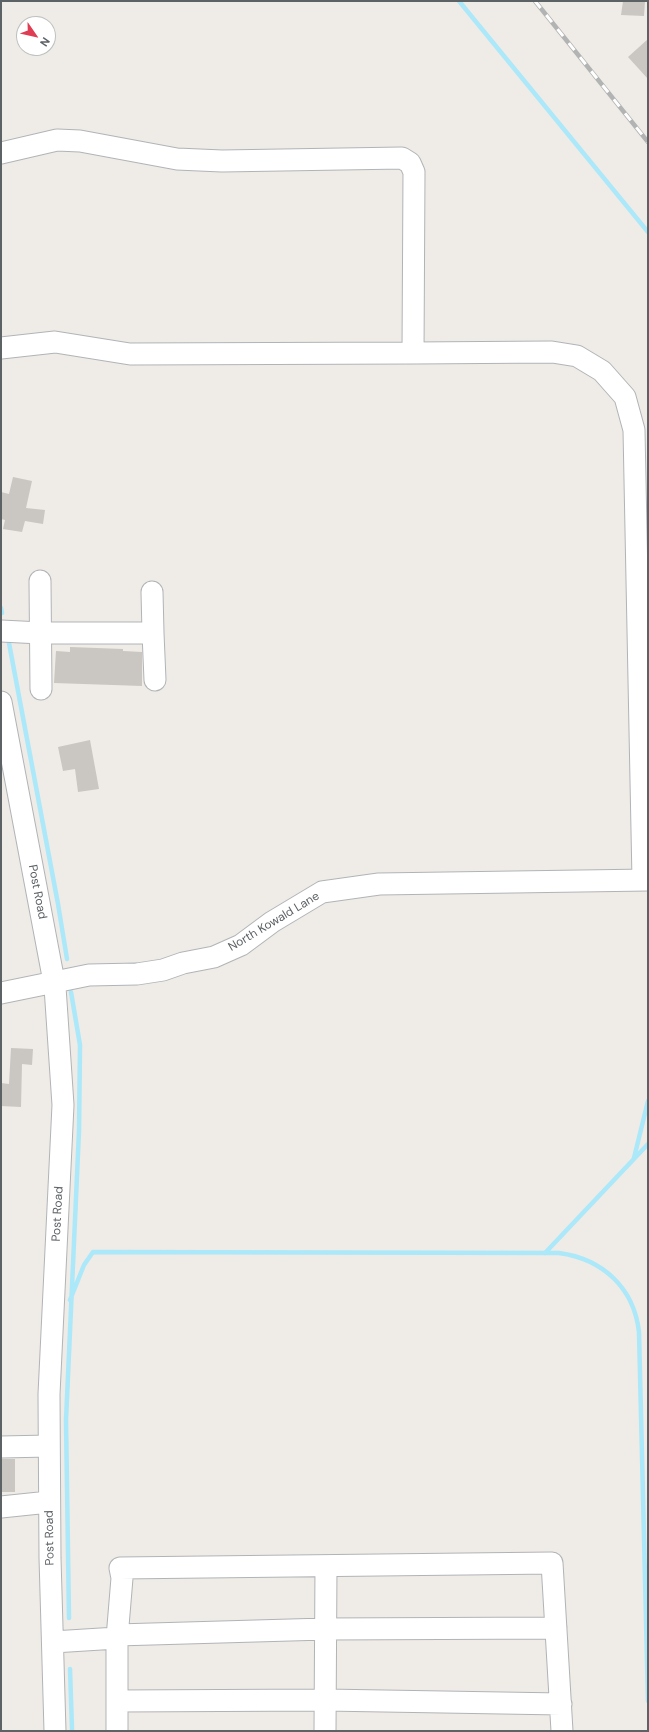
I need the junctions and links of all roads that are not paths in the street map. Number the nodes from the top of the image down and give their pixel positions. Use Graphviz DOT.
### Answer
graph roads {
  1 [pos="1,152"];
  2 [pos="1,348"];
  3 [pos="413,353"];
  4 [pos="40,581"];
  5 [pos="152,592"];
  6 [pos="1,630"];
  7 [pos="153,633"];
  8 [pos="40,634"];
  9 [pos="155,680"];
  10 [pos="41,689"];
  11 [pos="2,712"];
  12 [pos="646,880"];
  13 [pos="54,983"];
  14 [pos="1,993"];
  15 [pos="49,1446"];
  16 [pos="1,1447"];
  17 [pos="49,1502"];
  18 [pos="1,1507"];
  19 [pos="326,1566"];
  20 [pos="556,1628"];
  21 [pos="325,1629"];
  22 [pos="117,1637"];
  23 [pos="53,1642"];
  24 [pos="325,1700"];
  25 [pos="117,1701"];
  26 [pos="561,1704"];
  27 [pos="56,1731"];
  28 [pos="117,1731"];
  29 [pos="325,1731"];
  30 [pos="562,1731"];
  1 -- 3 [label="street"];
  2 -- 3 [label="street"];
  3 -- 12 [label="street"];
  4 -- 8 [label="street"];
  5 -- 7 [label="street"];
  6 -- 8 [label="street"];
  7 -- 8 [label="street"];
  7 -- 9 [label="street"];
  8 -- 10 [label="street"];
  11 -- 13 [label="street, Post Road"];
  12 -- 13 [label="street, North Kowald Lane"];
  13 -- 14 [label="street, North Kowald Lane"];
  13 -- 15 [label="street, Post Road"];
  15 -- 16 [label="street"];
  15 -- 17 [label="street, Post Road"];
  17 -- 18 [label="street"];
  17 -- 23 [label="street, Post Road"];
  19 -- 20 [label="street"];
  19 -- 21 [label="street"];
  19 -- 22 [label="street"];
  20 -- 21 [label="street"];
  20 -- 26 [label="street"];
  21 -- 22 [label="street"];
  21 -- 24 [label="street"];
  22 -- 23 [label="street"];
  22 -- 25 [label="street"];
  23 -- 27 [label="street, Post Road"];
  24 -- 25 [label="street"];
  24 -- 26 [label="street"];
  24 -- 29 [label="street"];
  25 -- 28 [label="street"];
  26 -- 30 [label="street"];
}
